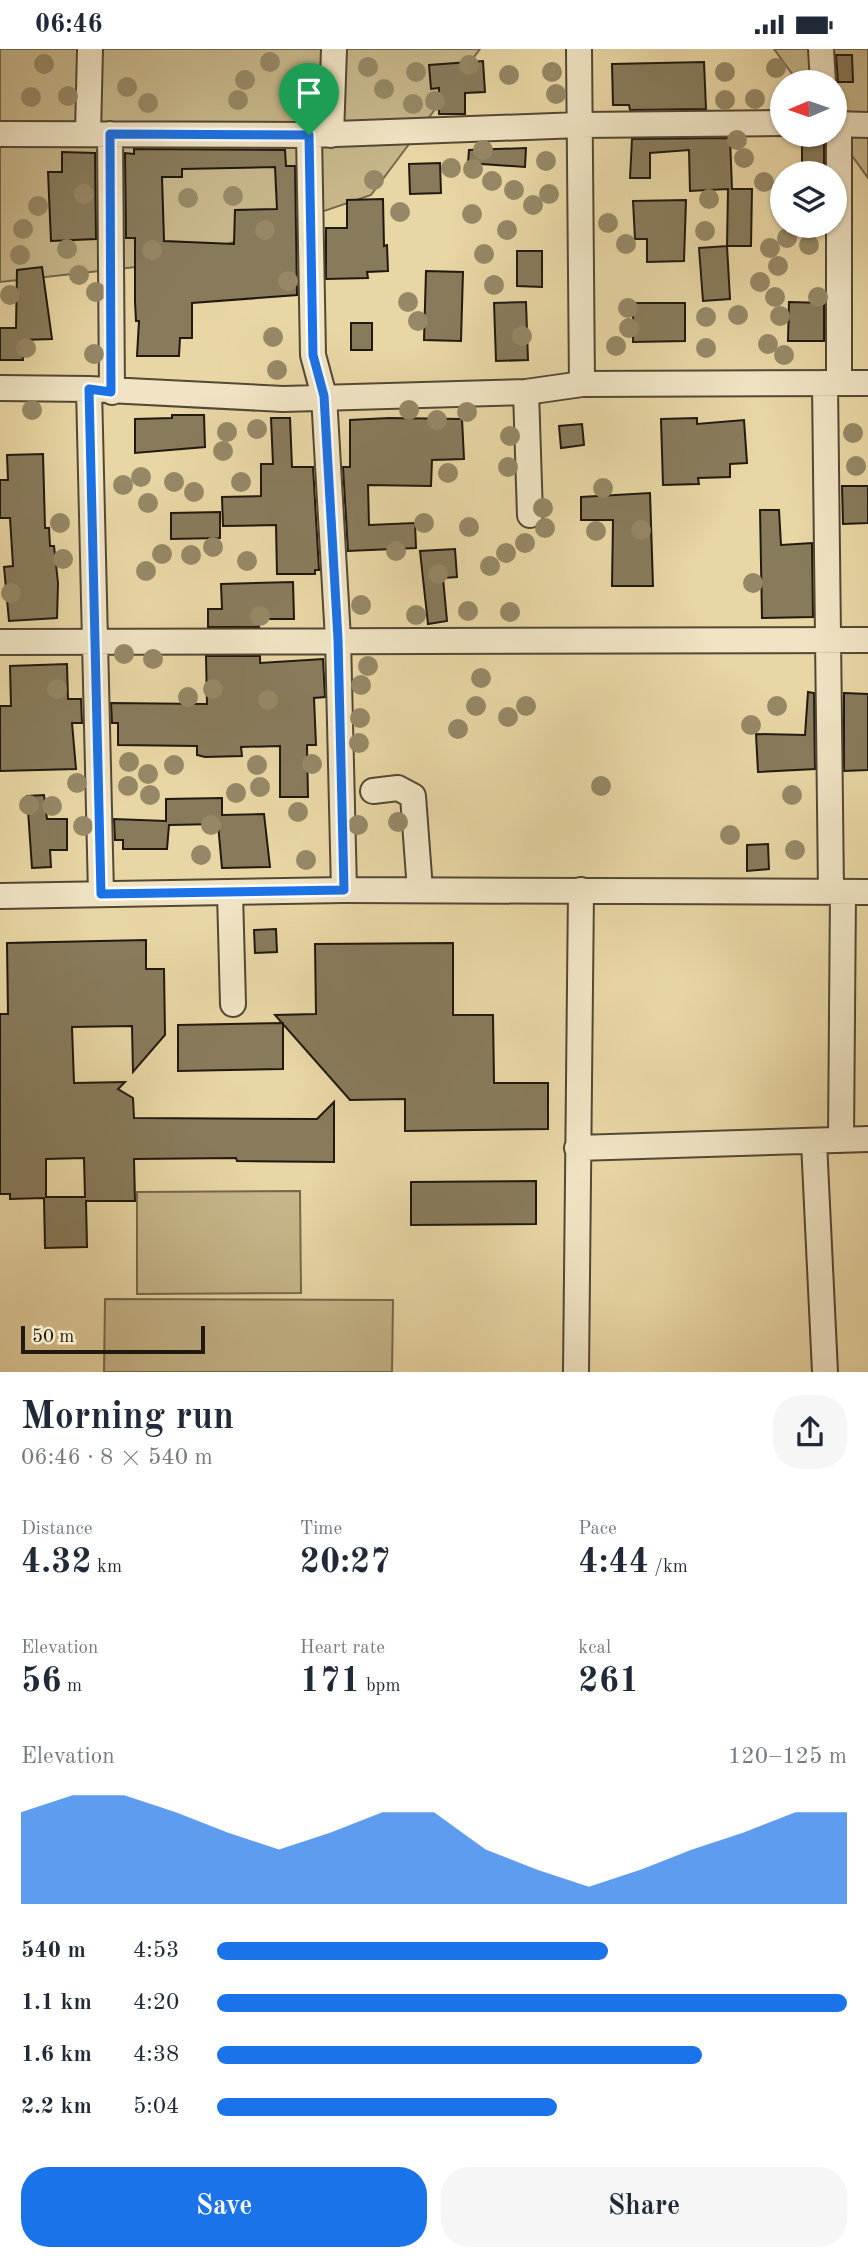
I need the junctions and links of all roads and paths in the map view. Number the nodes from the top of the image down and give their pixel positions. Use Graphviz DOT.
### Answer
graph roads {
  1 [pos="90,49"];
  2 [pos="334,49"];
  3 [pos="579,49"];
  4 [pos="821,49"];
  5 [pos="822,70"];
  6 [pos="770,123"];
  7 [pos="847,124"];
  8 [pos="868,124"];
  9 [pos="580,125"];
  10 [pos="99,133"];
  11 [pos="0,134"];
  12 [pos="320,135"];
  13 [pos="837,147"];
  14 [pos="832,382"];
  15 [pos="868,383"];
  16 [pos="582,384"];
  17 [pos="0,388"];
  18 [pos="100,390"];
  19 [pos="526,391"];
  20 [pos="324,396"];
  21 [pos="530,515"];
  22 [pos="338,639"];
  23 [pos="828,640"];
  24 [pos="868,640"];
  25 [pos="97,641"];
  26 [pos="0,642"];
  27 [pos="373,791"];
  28 [pos="344,890"];
  29 [pos="420,890"];
  30 [pos="582,890"];
  31 [pos="837,892"];
  32 [pos="868,892"];
  33 [pos="230,893"];
  34 [pos="101,894"];
  35 [pos="0,896"];
  36 [pos="233,1004"];
  37 [pos="868,1139"];
  38 [pos="841,1140"];
  39 [pos="814,1142"];
  40 [pos="577,1148"];
  41 [pos="576,1372"];
  42 [pos="825,1372"];
  1 -- 10 [label="street"];
  2 -- 12 [label="street"];
  3 -- 9 [label="street"];
  4 -- 5 [label="street"];
  6 -- 9 [label="street"];
  7 -- 8 [label="street"];
  9 -- 12 [label="street"];
  9 -- 16 [label="street"];
  10 -- 11 [label="street"];
  10 -- 12 [label="street"];
  10 -- 18 [label="street"];
  12 -- 20 [label="street"];
  13 -- 14 [label="street"];
  14 -- 15 [label="street"];
  14 -- 16 [label="street"];
  14 -- 23 [label="street"];
  16 -- 19 [label="street"];
  17 -- 18 [label="street"];
  18 -- 20 [label="street"];
  18 -- 25 [label="street"];
  19 -- 20 [label="street"];
  19 -- 21 [label="street"];
  20 -- 22 [label="street"];
  22 -- 23 [label="street"];
  22 -- 25 [label="street"];
  22 -- 28 [label="street"];
  23 -- 24 [label="street"];
  23 -- 31 [label="street"];
  25 -- 26 [label="street"];
  25 -- 34 [label="street"];
  27 -- 29 [label="street"];
  28 -- 29 [label="street"];
  28 -- 33 [label="street"];
  29 -- 30 [label="street"];
  30 -- 31 [label="street"];
  30 -- 40 [label="street"];
  31 -- 32 [label="street"];
  31 -- 38 [label="street"];
  33 -- 34 [label="street"];
  33 -- 36 [label="street"];
  34 -- 35 [label="street"];
  37 -- 38 [label="street"];
  38 -- 39 [label="street"];
  39 -- 40 [label="street"];
  39 -- 42 [label="street"];
  40 -- 41 [label="street"];
}
